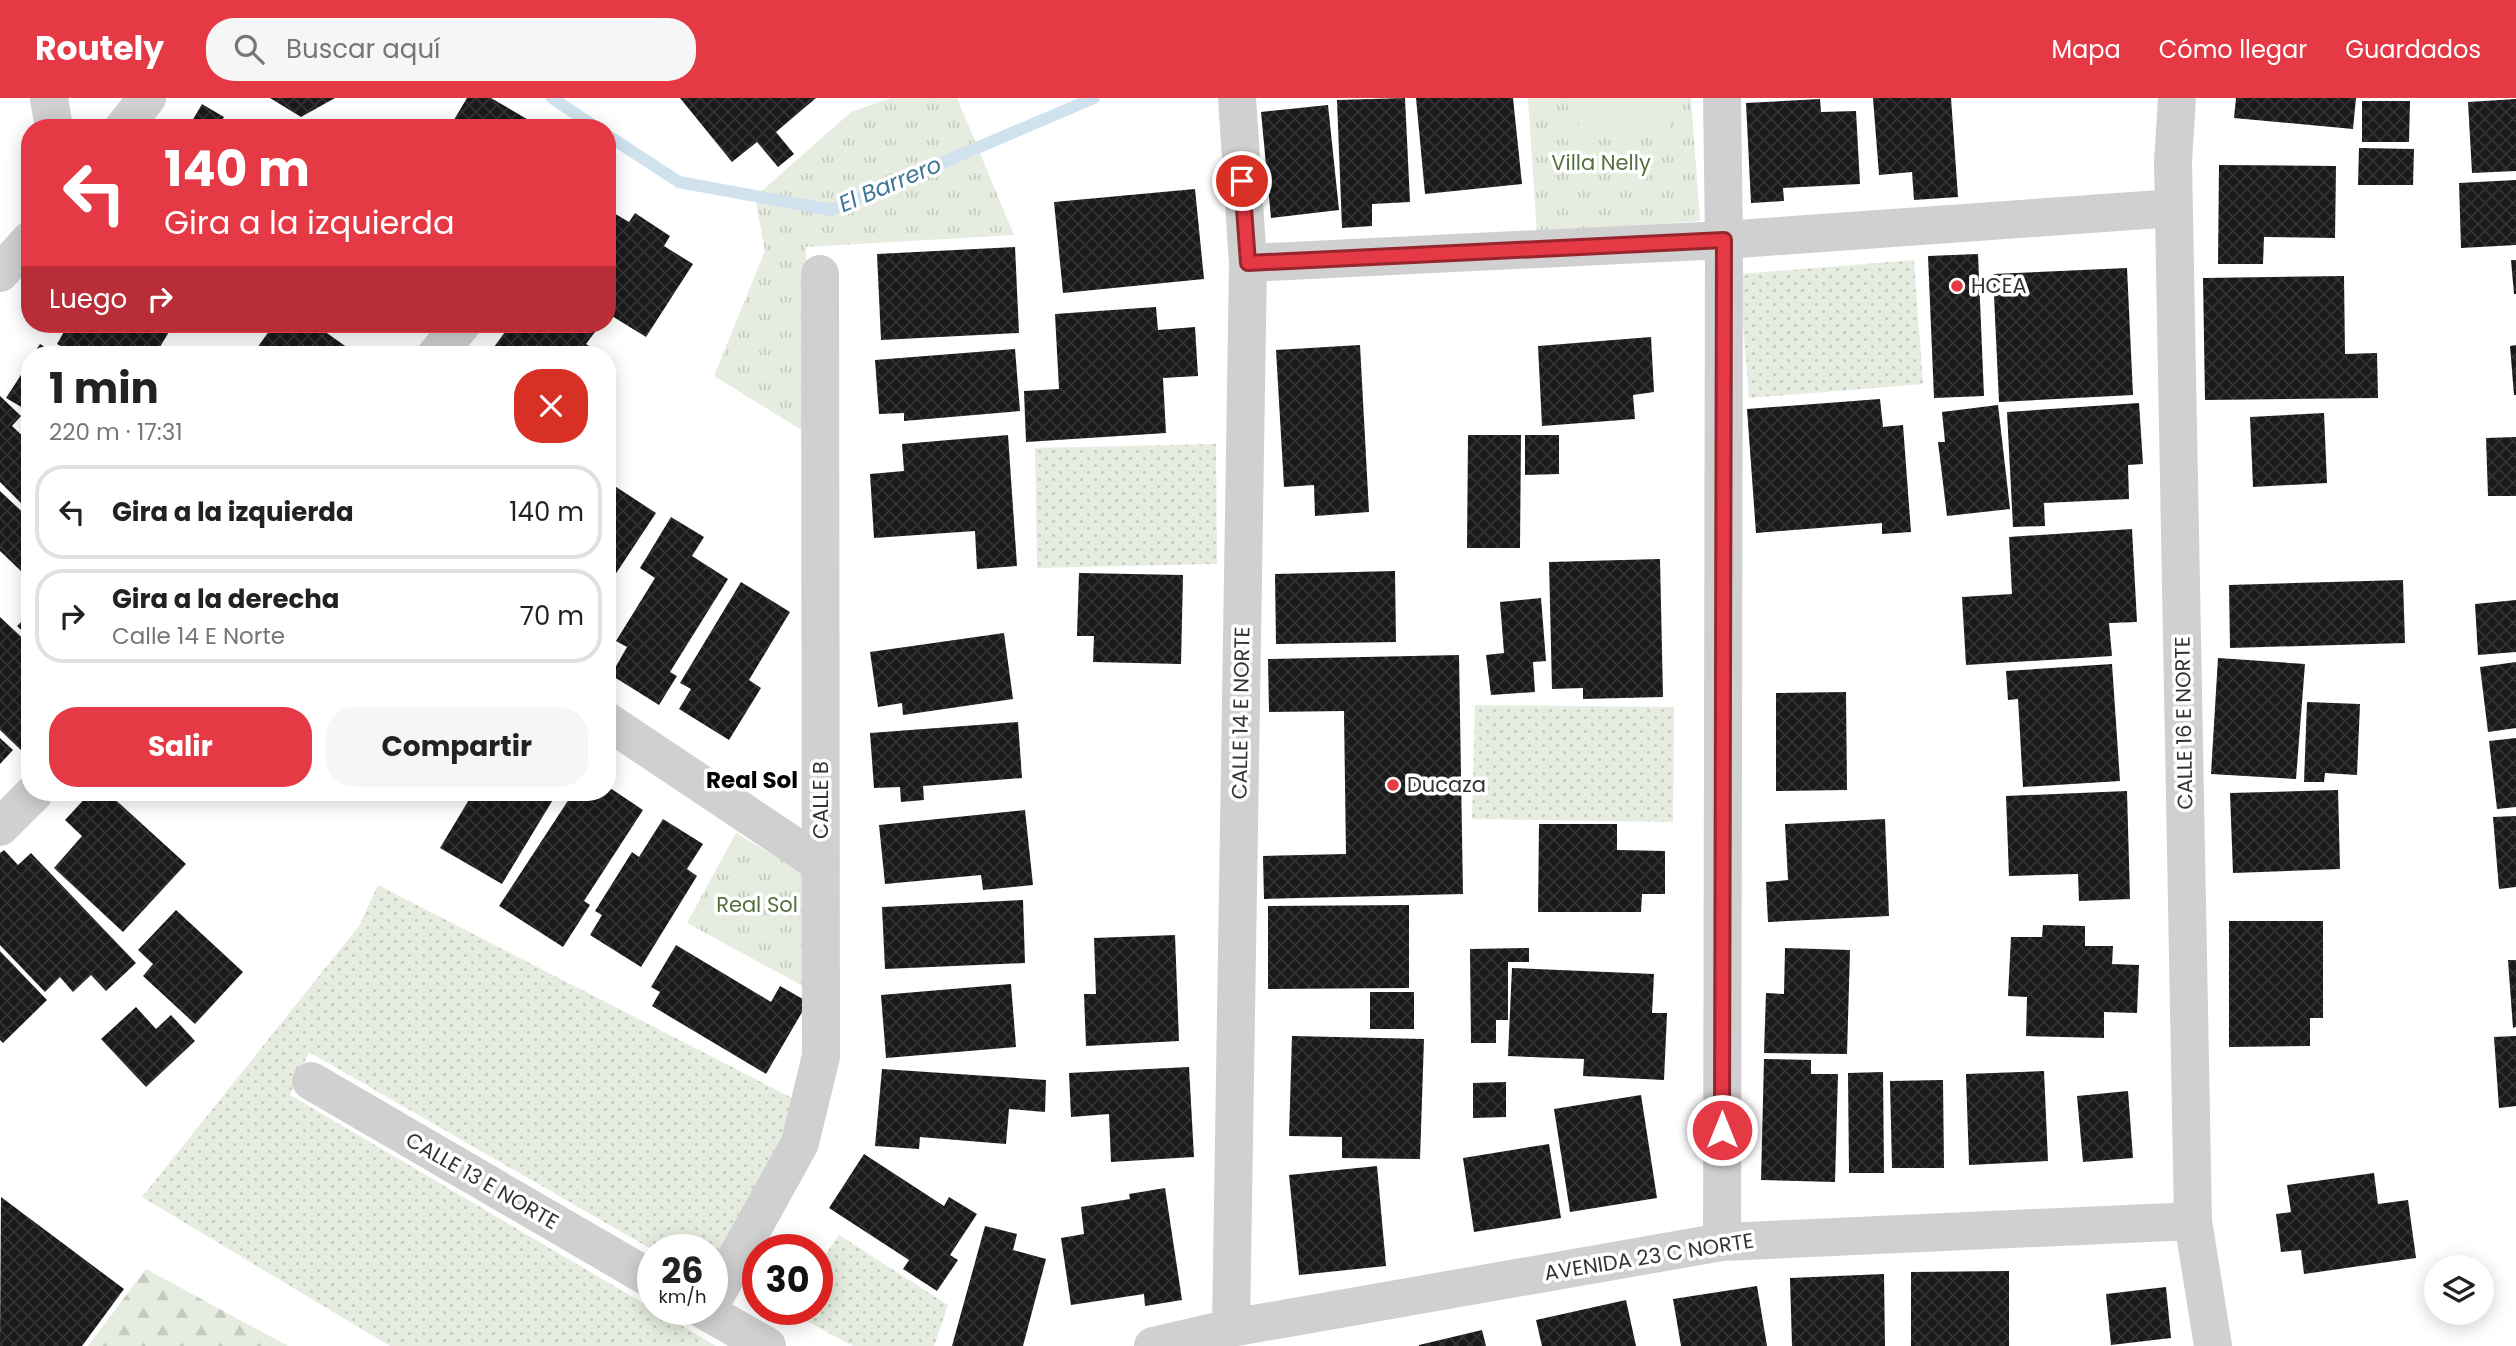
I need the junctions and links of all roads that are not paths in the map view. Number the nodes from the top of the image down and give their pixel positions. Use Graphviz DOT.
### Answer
graph roads {
  1 [pos="49,98"];
  2 [pos="146,98"];
  3 [pos="1237,98"];
  4 [pos="1722,98"];
  5 [pos="2177,98"];
  6 [pos="52,119"];
  7 [pos="130,119"];
  8 [pos="2174,208"];
  9 [pos="1724,240"];
  10 [pos="21,250"];
  11 [pos="1248,263"];
  12 [pos="0,273"];
  13 [pos="820,274"];
  14 [pos="616,727"];
  15 [pos="26,801"];
  16 [pos="0,827"];
  17 [pos="821,864"];
  18 [pos="311,1081"];
  19 [pos="2193,1221"];
  20 [pos="1722,1242"];
  21 [pos="637,1271"];
  22 [pos="728,1271"];
  23 [pos="728,1321"];
  24 [pos="1231,1328"];
  25 [pos="767,1346"];
  26 [pos="1153,1346"];
  27 [pos="2214,1346"];
  1 -- 6 [label="street"];
  2 -- 7 [label="street"];
  3 -- 11 [label="street, CALLE 14 E NORTE"];
  4 -- 9 [label="street"];
  5 -- 8 [label="street, CALLE 16 E NORTE"];
  8 -- 9 [label="street"];
  8 -- 19 [label="street, CALLE 16 E NORTE"];
  9 -- 11 [label="street"];
  9 -- 20 [label="street"];
  10 -- 12 [label="street"];
  11 -- 24 [label="street, CALLE 14 E NORTE"];
  13 -- 17 [label="street, CALLE B"];
  14 -- 17 [label="street"];
  15 -- 16 [label="street"];
  17 -- 22 [label="street, CALLE B"];
  18 -- 21 [label="street, CALLE 13 E NORTE"];
  19 -- 20 [label="street, AVENIDA 23 C NORTE"];
  19 -- 27 [label="street, CALLE 16 E NORTE"];
  20 -- 24 [label="street, AVENIDA 23 C NORTE"];
  23 -- 25 [label="street"];
  24 -- 26 [label="street, AVENIDA 23 C NORTE"];
}
